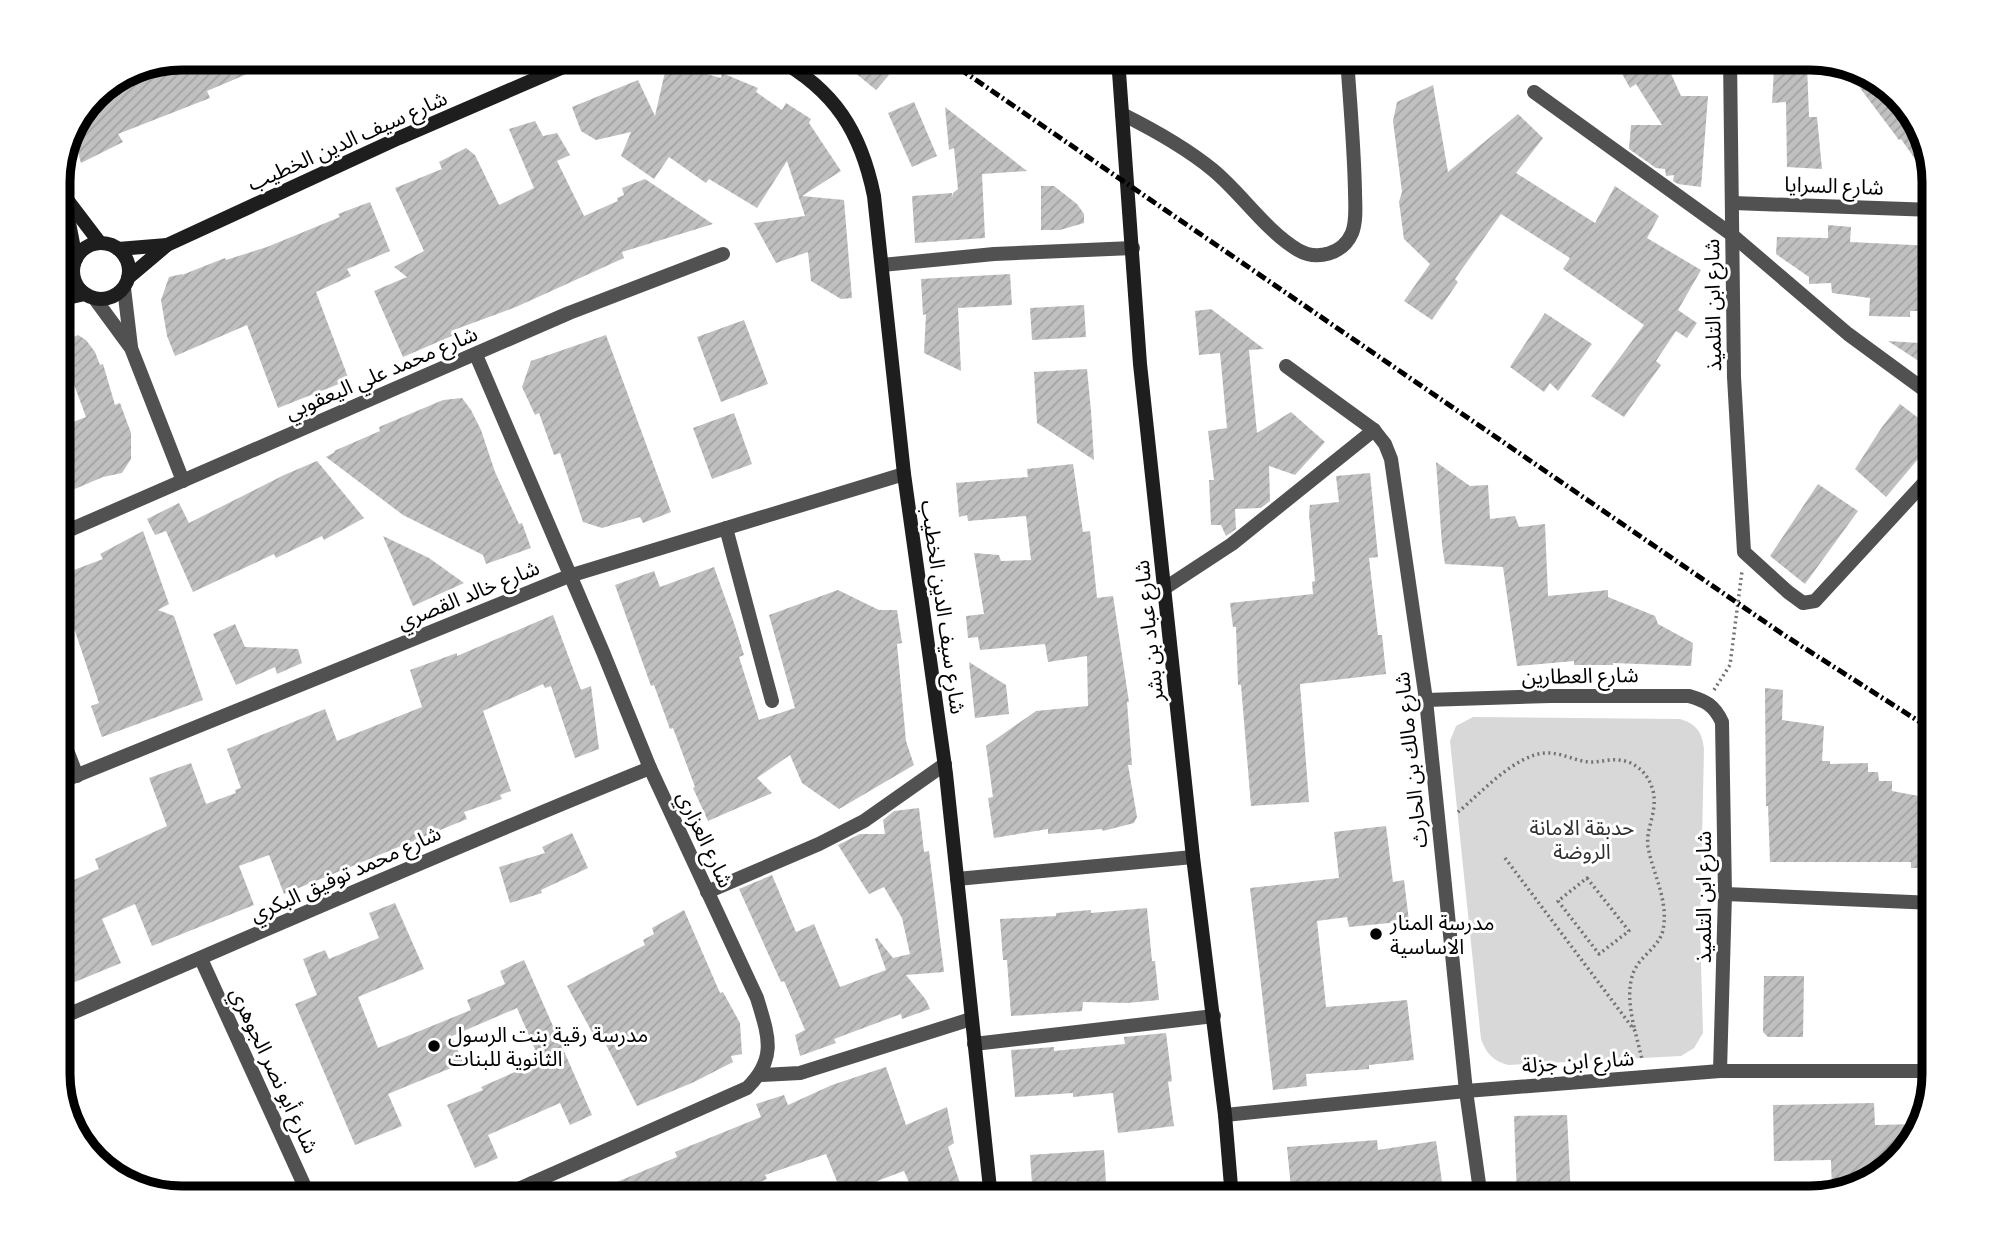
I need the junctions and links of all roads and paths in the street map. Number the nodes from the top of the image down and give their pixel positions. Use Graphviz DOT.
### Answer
graph roads {
  1 [pos="556,70"];
  2 [pos="795,70"];
  3 [pos="1119,70"];
  4 [pos="1348,70"];
  5 [pos="1730,70"];
  6 [pos="1534,92"];
  7 [pos="1122,114"];
  8 [pos="70,202"];
  9 [pos="1733,203"];
  10 [pos="1922,210"];
  11 [pos="1731,234"];
  12 [pos="70,236"];
  13 [pos="100,243"];
  14 [pos="167,245"];
  15 [pos="1133,248"];
  16 [pos="118,249"];
  17 [pos="723,254"];
  18 [pos="75,262"];
  19 [pos="882,265"];
  20 [pos="70,268"];
  21 [pos="126,283"];
  22 [pos="90,296"];
  23 [pos="70,298"];
  24 [pos="131,348"];
  25 [pos="476,355"];
  26 [pos="1286,366"];
  27 [pos="1922,388"];
  28 [pos="1374,430"];
  29 [pos="904,474"];
  30 [pos="183,481"];
  31 [pos="1922,485"];
  32 [pos="726,528"];
  33 [pos="70,530"];
  34 [pos="1744,552"];
  35 [pos="569,576"];
  36 [pos="1164,587"];
  37 [pos="1426,700"];
  38 [pos="772,701"];
  39 [pos="1707,701"];
  40 [pos="70,758"];
  41 [pos="945,764"];
  42 [pos="650,768"];
  43 [pos="77,776"];
  44 [pos="70,779"];
  45 [pos="1458,812"];
  46 [pos="1193,857"];
  47 [pos="1504,858"];
  48 [pos="957,879"];
  49 [pos="707,892"];
  50 [pos="1725,894"];
  51 [pos="1922,903"];
  52 [pos="1629,931"];
  53 [pos="201,959"];
  54 [pos="70,1014"];
  55 [pos="1214,1016"];
  56 [pos="971,1019"];
  57 [pos="1634,1031"];
  58 [pos="974,1044"];
  59 [pos="1642,1059"];
  60 [pos="1720,1071"];
  61 [pos="1922,1071"];
  62 [pos="761,1075"];
  63 [pos="1466,1091"];
  64 [pos="1225,1115"];
  65 [pos="532,1183"];
  66 [pos="305,1186"];
  67 [pos="525,1186"];
  68 [pos="533,1186"];
  69 [pos="990,1186"];
  70 [pos="1231,1186"];
  71 [pos="1479,1186"];
  1 -- 14 [label="street, شارع سيف الدين الخطيب"];
  2 -- 19 [label="street, شارع سيف الدين الخطيب"];
  3 -- 7 [label="street, شارع عباد بن بشر"];
  4 -- 7 [label="street"];
  5 -- 9 [label="street, شارع ابن التلميذ"];
  6 -- 11 [label="street"];
  7 -- 15 [label="street, شارع عباد بن بشر"];
  8 -- 13 [label="street"];
  9 -- 10 [label="street, شارع السرايا"];
  9 -- 11 [label="street, شارع ابن التلميذ"];
  11 -- 27 [label="street"];
  11 -- 34 [label="street, شارع ابن التلميذ"];
  12 -- 18 [label="street"];
  13 -- 16 [label="street"];
  13 -- 18 [label="street"];
  14 -- 16 [label="street, شارع سيف الدين الخطيب"];
  14 -- 21 [label="street, شارع سيف الدين الخطيب"];
  15 -- 19 [label="street"];
  15 -- 36 [label="street, شارع عباد بن بشر"];
  16 -- 21 [label="street"];
  17 -- 25 [label="street, شارع محمد علي اليعقوبي"];
  18 -- 20 [label="street"];
  18 -- 22 [label="street"];
  19 -- 29 [label="street, شارع سيف الدين الخطيب"];
  21 -- 22 [label="street"];
  21 -- 24 [label="street"];
  22 -- 23 [label="street"];
  22 -- 24 [label="street"];
  24 -- 30 [label="street"];
  25 -- 30 [label="street, شارع محمد علي اليعقوبي"];
  25 -- 35 [label="street, شارع العزاري"];
  26 -- 28 [label="street, شارع مالك بن الحارث"];
  28 -- 36 [label="street"];
  28 -- 37 [label="street, شارع مالك بن الحارث"];
  29 -- 32 [label="street, شارع خالد القصري"];
  29 -- 41 [label="street, شارع سيف الدين الخطيب"];
  30 -- 33 [label="street, شارع محمد علي اليعقوبي"];
  31 -- 34 [label="street"];
  32 -- 35 [label="street, شارع خالد القصري"];
  32 -- 38 [label="street"];
  34 -- 39 [label="path"];
  35 -- 42 [label="street, شارع العزاري"];
  35 -- 43 [label="street, شارع خالد القصري"];
  36 -- 46 [label="street, شارع عباد بن بشر"];
  37 -- 39 [label="street, شارع العطارين"];
  37 -- 63 [label="street, شارع مالك بن الحارث"];
  39 -- 50 [label="street, شارع ابن التلميذ"];
  40 -- 43 [label="street"];
  41 -- 48 [label="street, شارع سيف الدين الخطيب"];
  41 -- 49 [label="street"];
  42 -- 49 [label="street, شارع العزاري"];
  42 -- 53 [label="street, شارع محمد توفيق البكري"];
  43 -- 44 [label="street, شارع خالد القصري"];
  45 -- 57 [label="path"];
  46 -- 48 [label="street"];
  46 -- 55 [label="street, شارع عباد بن بشر"];
  47 -- 57 [label="path"];
  48 -- 56 [label="street, شارع سيف الدين الخطيب"];
  49 -- 62 [label="street, شارع العزاري"];
  50 -- 51 [label="street"];
  50 -- 60 [label="street, شارع ابن التلميذ"];
  52 -- 52 [label="path"];
  53 -- 54 [label="street, شارع محمد توفيق البكري"];
  53 -- 66 [label="street, شارع أبو نصر الجوهري"];
  55 -- 58 [label="street"];
  55 -- 64 [label="street, شارع عباد بن بشر"];
  56 -- 58 [label="street, شارع سيف الدين الخطيب"];
  56 -- 62 [label="street"];
  57 -- 59 [label="path"];
  58 -- 69 [label="street, شارع سيف الدين الخطيب"];
  60 -- 61 [label="street, شارع ابن جزلة"];
  60 -- 63 [label="street, شارع ابن جزلة"];
  62 -- 65 [label="street"];
  63 -- 64 [label="street, شارع ابن جزلة"];
  63 -- 71 [label="street, شارع مالك بن الحارث"];
  64 -- 70 [label="street, شارع عباد بن بشر"];
  65 -- 67 [label="street"];
  65 -- 68 [label="street"];
}
